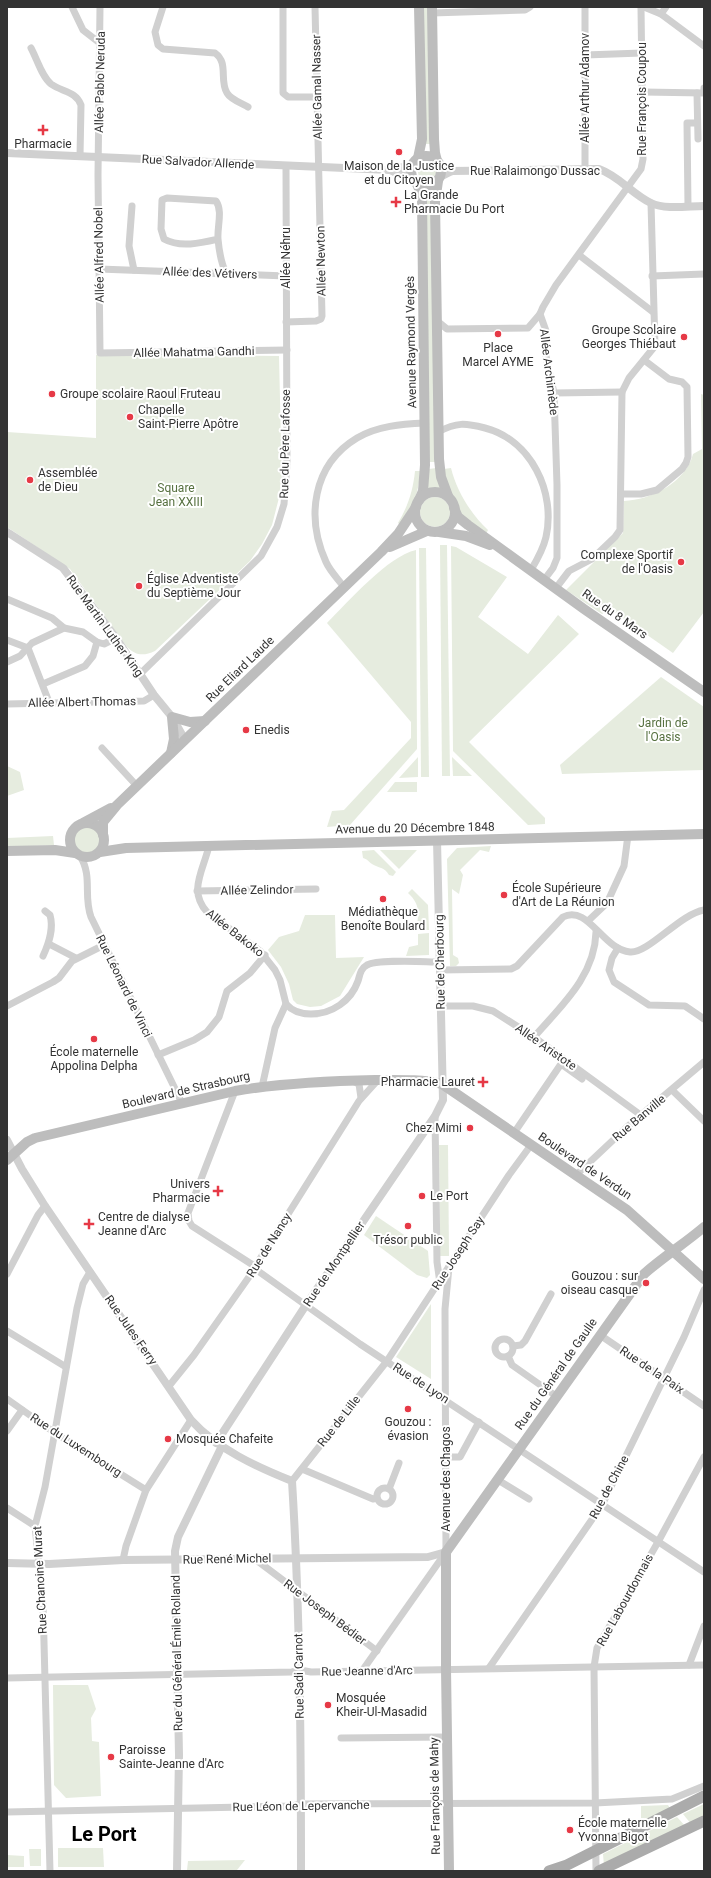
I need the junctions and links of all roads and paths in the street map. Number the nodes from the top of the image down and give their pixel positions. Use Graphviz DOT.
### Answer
graph roads {
  1 [pos="72,7"];
  2 [pos="100,7"];
  3 [pos="163,7"];
  4 [pos="283,7"];
  5 [pos="315,7"];
  6 [pos="419,7"];
  7 [pos="530,7"];
  8 [pos="585,7"];
  9 [pos="643,7"];
  10 [pos="666,7"];
  11 [pos="432,10"];
  12 [pos="661,14"];
  13 [pos="101,44"];
  14 [pos="704,46"];
  15 [pos="31,48"];
  16 [pos="642,53"];
  17 [pos="585,55"];
  18 [pos="704,88"];
  19 [pos="643,92"];
  20 [pos="697,93"];
  21 [pos="318,97"];
  22 [pos="248,106"];
  23 [pos="697,123"];
  24 [pos="687,139"];
  25 [pos="701,139"];
  26 [pos="7,153"];
  27 [pos="80,156"];
  28 [pos="99,157"];
  29 [pos="438,162"];
  30 [pos="286,166"];
  31 [pos="414,166"];
  32 [pos="318,167"];
  33 [pos="585,170"];
  34 [pos="452,171"];
  35 [pos="439,179"];
  36 [pos="417,184"];
  37 [pos="628,187"];
  38 [pos="651,203"];
  39 [pos="132,206"];
  40 [pos="688,206"];
  41 [pos="704,206"];
  42 [pos="218,239"];
  43 [pos="579,255"];
  44 [pos="99,269"];
  45 [pos="134,270"];
  46 [pos="226,273"];
  47 [pos="704,274"];
  48 [pos="286,276"];
  49 [pos="652,276"];
  50 [pos="653,312"];
  51 [pos="540,314"];
  52 [pos="436,320"];
  53 [pos="286,322"];
  54 [pos="447,329"];
  55 [pos="437,341"];
  56 [pos="287,350"];
  57 [pos="100,353"];
  58 [pos="644,360"];
  59 [pos="622,392"];
  60 [pos="554,393"];
  61 [pos="425,423"];
  62 [pos="438,432"];
  63 [pos="621,494"];
  64 [pos="448,496"];
  65 [pos="418,503"];
  66 [pos="454,508"];
  67 [pos="427,531"];
  68 [pos="7,532"];
  69 [pos="440,532"];
  70 [pos="381,552"];
  71 [pos="511,556"];
  72 [pos="531,570"];
  73 [pos="544,580"];
  74 [pos="344,587"];
  75 [pos="556,588"];
  76 [pos="7,599"];
  77 [pos="64,628"];
  78 [pos="116,638"];
  79 [pos="7,640"];
  80 [pos="97,642"];
  81 [pos="28,648"];
  82 [pos="7,662"];
  83 [pos="140,674"];
  84 [pos="43,684"];
  85 [pos="704,692"];
  86 [pos="154,694"];
  87 [pos="50,702"];
  88 [pos="7,704"];
  89 [pos="172,717"];
  90 [pos="205,721"];
  91 [pos="173,729"];
  92 [pos="185,740"];
  93 [pos="102,748"];
  94 [pos="171,754"];
  95 [pos="137,786"];
  96 [pos="117,805"];
  97 [pos="83,823"];
  98 [pos="704,834"];
  99 [pos="628,835"];
  100 [pos="70,838"];
  101 [pos="103,838"];
  102 [pos="437,840"];
  103 [pos="209,846"];
  104 [pos="126,848"];
  105 [pos="56,850"];
  106 [pos="7,851"];
  107 [pos="100,852"];
  108 [pos="80,858"];
  109 [pos="316,889"];
  110 [pos="197,891"];
  111 [pos="704,910"];
  112 [pos="45,911"];
  113 [pos="588,921"];
  114 [pos="596,932"];
  115 [pos="49,944"];
  116 [pos="104,945"];
  117 [pos="618,948"];
  118 [pos="265,955"];
  119 [pos="43,956"];
  120 [pos="76,958"];
  121 [pos="440,962"];
  122 [pos="440,970"];
  123 [pos="286,1004"];
  124 [pos="7,1006"];
  125 [pos="441,1006"];
  126 [pos="704,1019"];
  127 [pos="534,1037"];
  128 [pos="158,1055"];
  129 [pos="704,1062"];
  130 [pos="582,1079"];
  131 [pos="378,1080"];
  132 [pos="353,1081"];
  133 [pos="442,1084"];
  134 [pos="262,1087"];
  135 [pos="672,1090"];
  136 [pos="235,1091"];
  137 [pos="361,1098"];
  138 [pos="182,1103"];
  139 [pos="435,1116"];
  140 [pos="642,1116"];
  141 [pos="704,1121"];
  142 [pos="514,1133"];
  143 [pos="7,1141"];
  144 [pos="531,1145"];
  145 [pos="10,1157"];
  146 [pos="576,1175"];
  147 [pos="45,1206"];
  148 [pos="704,1227"];
  149 [pos="674,1252"];
  150 [pos="256,1267"];
  151 [pos="449,1267"];
  152 [pos="90,1272"];
  153 [pos="7,1274"];
  154 [pos="704,1279"];
  155 [pos="439,1282"];
  156 [pos="704,1290"];
  157 [pos="552,1294"];
  158 [pos="306,1305"];
  159 [pos="445,1309"];
  160 [pos="7,1331"];
  161 [pos="600,1335"];
  162 [pos="513,1346"];
  163 [pos="508,1356"];
  164 [pos="387,1361"];
  165 [pos="66,1367"];
  166 [pos="663,1378"];
  167 [pos="169,1386"];
  168 [pos="556,1396"];
  169 [pos="7,1399"];
  170 [pos="445,1399"];
  171 [pos="704,1406"];
  172 [pos="22,1410"];
  173 [pos="191,1420"];
  174 [pos="479,1422"];
  175 [pos="7,1431"];
  176 [pos="54,1433"];
  177 [pos="219,1445"];
  178 [pos="520,1449"];
  179 [pos="446,1457"];
  180 [pos="704,1457"];
  181 [pos="399,1463"];
  182 [pos="302,1469"];
  183 [pos="498,1480"];
  184 [pos="292,1481"];
  185 [pos="389,1489"];
  186 [pos="146,1490"];
  187 [pos="377,1498"];
  188 [pos="529,1499"];
  189 [pos="602,1505"];
  190 [pos="7,1508"];
  191 [pos="35,1526"];
  192 [pos="658,1542"];
  193 [pos="446,1552"];
  194 [pos="296,1558"];
  195 [pos="255,1559"];
  196 [pos="123,1560"];
  197 [pos="175,1560"];
  198 [pos="7,1563"];
  199 [pos="40,1564"];
  200 [pos="704,1572"];
  201 [pos="298,1592"];
  202 [pos="704,1626"];
  203 [pos="377,1651"];
  204 [pos="689,1665"];
  205 [pos="704,1665"];
  206 [pos="594,1667"];
  207 [pos="489,1668"];
  208 [pos="446,1669"];
  209 [pos="300,1670"];
  210 [pos="362,1671"];
  211 [pos="178,1674"];
  212 [pos="45,1677"];
  213 [pos="7,1678"];
  214 [pos="447,1737"];
  215 [pos="342,1738"];
  216 [pos="704,1786"];
  217 [pos="704,1796"];
  218 [pos="595,1803"];
  219 [pos="301,1804"];
  220 [pos="448,1804"];
  221 [pos="178,1809"];
  222 [pos="49,1811"];
  223 [pos="7,1812"];
  224 [pos="704,1821"];
  225 [pos="595,1851"];
  226 [pos="50,1871"];
  227 [pos="177,1871"];
  228 [pos="301,1871"];
  229 [pos="449,1871"];
  230 [pos="550,1871"];
  231 [pos="596,1871"];
  232 [pos="599,1871"];
  1 -- 13 [label="street"];
  2 -- 13 [label="street, Allée Pablo Neruda"];
  3 -- 22 [label="street"];
  4 -- 21 [label="street"];
  5 -- 21 [label="street, Allée Gamal Nasser"];
  6 -- 31 [label="main road"];
  7 -- 11 [label="street"];
  8 -- 17 [label="street, Allée Arthur Adamov"];
  9 -- 12 [label="street"];
  9 -- 16 [label="street, Rue François Coupou"];
  10 -- 12 [label="street"];
  11 -- 29 [label="main road"];
  12 -- 14 [label="street"];
  13 -- 28 [label="street, Allée Pablo Neruda"];
  15 -- 27 [label="street"];
  16 -- 17 [label="street"];
  16 -- 19 [label="street, Rue François Coupou"];
  17 -- 33 [label="street, Allée Arthur Adamov"];
  18 -- 20 [label="street"];
  19 -- 20 [label="street"];
  19 -- 37 [label="street, Rue François Coupou"];
  20 -- 23 [label="street"];
  21 -- 32 [label="street, Allée Gamal Nasser"];
  23 -- 24 [label="street"];
  23 -- 25 [label="street"];
  24 -- 25 [label="street"];
  24 -- 40 [label="street"];
  26 -- 27 [label="street, Rue Salvador Allende"];
  27 -- 28 [label="street, Rue Salvador Allende"];
  28 -- 30 [label="street, Rue Salvador Allende"];
  28 -- 44 [label="street, Allée Alfred Nobel"];
  29 -- 31 [label="main road"];
  29 -- 34 [label="street"];
  29 -- 35 [label="main road"];
  30 -- 32 [label="street, Rue Salvador Allende"];
  30 -- 48 [label="street, Allée Néhru"];
  31 -- 32 [label="street, Rue Salvador Allende"];
  31 -- 36 [label="main road"];
  32 -- 53 [label="street, Allée Newton"];
  33 -- 34 [label="street, Rue Ralaimongo Dussac"];
  33 -- 37 [label="street, Rue Ralaimongo Dussac"];
  34 -- 35 [label="street"];
  35 -- 36 [label="main road"];
  35 -- 52 [label="main road"];
  36 -- 61 [label="main road, Avenue Raymond Vergès"];
  37 -- 38 [label="street, Rue Ralaimongo Dussac"];
  37 -- 43 [label="street, Allée Archimède"];
  38 -- 40 [label="street, Rue Ralaimongo Dussac"];
  38 -- 49 [label="street"];
  39 -- 45 [label="street"];
  40 -- 41 [label="street, Rue Ralaimongo Dussac"];
  42 -- 42 [label="street"];
  42 -- 46 [label="street"];
  43 -- 50 [label="street"];
  43 -- 51 [label="street, Allée Archimède"];
  44 -- 45 [label="street, Allée des Vétivers"];
  44 -- 57 [label="street, Allée Alfred Nobel"];
  45 -- 46 [label="street, Allée des Vétivers"];
  46 -- 48 [label="street, Allée des Vétivers"];
  47 -- 49 [label="street"];
  48 -- 53 [label="street, Allée Néhru"];
  49 -- 50 [label="street"];
  50 -- 58 [label="street"];
  51 -- 54 [label="street"];
  51 -- 60 [label="street, Allée Archimède"];
  52 -- 54 [label="street"];
  52 -- 55 [label="main road"];
  53 -- 56 [label="street, Allée Néhru"];
  54 -- 55 [label="street"];
  55 -- 62 [label="main road"];
  56 -- 57 [label="street, Allée Mahatma Gandhi"];
  56 -- 83 [label="street, Rue du Père Lafosse"];
  58 -- 59 [label="street"];
  58 -- 63 [label="street"];
  59 -- 60 [label="street"];
  59 -- 63 [label="street"];
  60 -- 73 [label="street, Allée Archimède"];
  61 -- 65 [label="main road, Avenue Raymond Vergès"];
  61 -- 74 [label="street"];
  62 -- 64 [label="main road"];
  62 -- 72 [label="street"];
  63 -- 75 [label="street"];
  64 -- 65 [label="main road"];
  64 -- 66 [label="main road"];
  65 -- 67 [label="main road"];
  65 -- 70 [label="main road, Rue Eliard Laude"];
  66 -- 69 [label="main road"];
  66 -- 71 [label="main road, Rue du 8 Mars"];
  67 -- 69 [label="main road"];
  67 -- 70 [label="main road, Rue Eliard Laude"];
  68 -- 78 [label="street, Rue Martin Luther King"];
  69 -- 71 [label="main road, Rue du 8 Mars"];
  70 -- 74 [label="main road, Rue Eliard Laude"];
  71 -- 72 [label="main road, Rue du 8 Mars"];
  72 -- 73 [label="main road, Rue du 8 Mars"];
  73 -- 75 [label="main road, Rue du 8 Mars"];
  74 -- 90 [label="main road, Rue Eliard Laude"];
  75 -- 85 [label="main road, Rue du 8 Mars"];
  76 -- 77 [label="street"];
  77 -- 80 [label="street"];
  77 -- 81 [label="street"];
  78 -- 80 [label="street"];
  78 -- 83 [label="street, Rue Martin Luther King"];
  79 -- 81 [label="street"];
  80 -- 84 [label="street"];
  81 -- 82 [label="street"];
  81 -- 84 [label="street"];
  83 -- 86 [label="street, Rue Martin Luther King"];
  84 -- 87 [label="street"];
  86 -- 87 [label="street, Allée Albert Thomas"];
  86 -- 89 [label="street, Rue Martin Luther King"];
  87 -- 88 [label="street, Allée Albert Thomas"];
  89 -- 90 [label="main road"];
  89 -- 91 [label="main road"];
  89 -- 92 [label="street, Rue Martin Luther King"];
  90 -- 92 [label="main road, Rue Eliard Laude"];
  91 -- 92 [label="main road"];
  91 -- 94 [label="main road"];
  92 -- 94 [label="main road, Rue Eliard Laude"];
  93 -- 95 [label="street"];
  94 -- 95 [label="main road, Rue Eliard Laude"];
  95 -- 96 [label="main road, Rue Eliard Laude"];
  96 -- 97 [label="main road, Rue Eliard Laude"];
  96 -- 101 [label="main road, Rue Eliard Laude"];
  97 -- 100 [label="main road"];
  97 -- 101 [label="main road"];
  98 -- 99 [label="main road, Avenue du 20 Décembre 1848"];
  99 -- 102 [label="main road, Avenue du 20 Décembre 1848"];
  99 -- 113 [label="street"];
  100 -- 105 [label="main road"];
  100 -- 108 [label="main road"];
  101 -- 104 [label="main road"];
  101 -- 107 [label="main road"];
  102 -- 103 [label="main road, Avenue du 20 Décembre 1848"];
  102 -- 121 [label="street, Rue de Cherbourg"];
  103 -- 104 [label="main road, Avenue du 20 Décembre 1848"];
  103 -- 110 [label="street"];
  104 -- 107 [label="main road"];
  105 -- 106 [label="main road"];
  105 -- 108 [label="main road"];
  107 -- 108 [label="main road"];
  108 -- 116 [label="street, Rue Léonard de Vinci"];
  109 -- 110 [label="street, Allée Zelindor"];
  110 -- 118 [label="street, Allée Bakoko"];
  111 -- 117 [label="street"];
  112 -- 115 [label="street"];
  113 -- 114 [label="street"];
  113 -- 122 [label="street"];
  114 -- 117 [label="street"];
  114 -- 127 [label="street"];
  115 -- 119 [label="street"];
  115 -- 120 [label="street"];
  116 -- 120 [label="street"];
  116 -- 128 [label="street, Rue Léonard de Vinci"];
  117 -- 126 [label="street"];
  118 -- 123 [label="street, Allée Bakoko"];
  118 -- 128 [label="street"];
  120 -- 124 [label="street"];
  121 -- 122 [label="street, Rue de Cherbourg"];
  121 -- 123 [label="street"];
  122 -- 125 [label="street, Rue de Cherbourg"];
  123 -- 134 [label="street"];
  125 -- 127 [label="street, Allée Aristote"];
  125 -- 133 [label="street, Rue de Cherbourg"];
  127 -- 140 [label="street, Allée Aristote"];
  128 -- 138 [label="street, Rue Léonard de Vinci"];
  129 -- 135 [label="street, Rue Banville"];
  130 -- 142 [label="street"];
  131 -- 132 [label="main road, Boulevard de Strasbourg"];
  131 -- 133 [label="main road, Boulevard de Strasbourg"];
  131 -- 137 [label="street, Rue de Nancy"];
  132 -- 134 [label="main road, Boulevard de Strasbourg"];
  132 -- 137 [label="street"];
  133 -- 139 [label="street, Rue de Montpellier"];
  133 -- 142 [label="main road, Boulevard de Verdun"];
  134 -- 136 [label="main road, Boulevard de Strasbourg"];
  135 -- 140 [label="street, Rue Banville"];
  135 -- 141 [label="street"];
  136 -- 138 [label="main road, Boulevard de Strasbourg"];
  136 -- 150 [label="street, Rue de Lyon"];
  137 -- 150 [label="street, Rue de Nancy"];
  138 -- 145 [label="main road, Boulevard de Strasbourg"];
  139 -- 155 [label="street, Avenue des Chagos"];
  139 -- 158 [label="street, Rue de Montpellier"];
  140 -- 146 [label="street, Rue Banville"];
  142 -- 144 [label="main road, Boulevard de Verdun"];
  143 -- 145 [label="street, Rue Jules Ferry"];
  144 -- 146 [label="main road, Boulevard de Verdun"];
  144 -- 151 [label="street, Rue Joseph Say"];
  145 -- 147 [label="street, Rue Jules Ferry"];
  146 -- 149 [label="main road, Boulevard de Verdun"];
  147 -- 152 [label="street, Rue Jules Ferry"];
  147 -- 153 [label="street"];
  148 -- 149 [label="main road, Rue du Général de Gaulle"];
  149 -- 154 [label="main road, Boulevard de Verdun"];
  149 -- 161 [label="main road, Rue du Général de Gaulle"];
  150 -- 158 [label="street, Rue de Lyon"];
  150 -- 167 [label="street, Rue de Nancy"];
  151 -- 155 [label="street, Rue Joseph Say"];
  151 -- 159 [label="street, Avenue des Chagos"];
  152 -- 165 [label="street, Rue Chanoine Murat"];
  152 -- 167 [label="street, Rue Jules Ferry"];
  155 -- 159 [label="street, Avenue des Chagos"];
  155 -- 164 [label="street, Rue Joseph Say"];
  156 -- 166 [label="street, Rue de Chine"];
  157 -- 162 [label="street"];
  158 -- 164 [label="street, Rue de Lyon"];
  158 -- 177 [label="street, Rue de Montpellier"];
  159 -- 170 [label="street, Avenue des Chagos"];
  160 -- 165 [label="street"];
  161 -- 166 [label="street, Rue de la Paix"];
  161 -- 168 [label="main road, Rue du Général de Gaulle"];
  162 -- 163 [label="street"];
  162 -- 163 [label="street"];
  163 -- 168 [label="street"];
  164 -- 170 [label="street, Rue de Lyon"];
  164 -- 182 [label="street, Rue de Lille"];
  165 -- 176 [label="street, Rue Chanoine Murat"];
  166 -- 171 [label="street, Rue de la Paix"];
  166 -- 189 [label="street, Rue de Chine"];
  167 -- 173 [label="street, Rue Jules Ferry"];
  168 -- 178 [label="main road, Rue du Général de Gaulle"];
  169 -- 172 [label="street, Rue du Luxembourg"];
  170 -- 174 [label="street, Rue de Lyon"];
  170 -- 179 [label="street, Avenue des Chagos"];
  172 -- 175 [label="street"];
  172 -- 176 [label="street, Rue du Luxembourg"];
  173 -- 177 [label="street, Rue Jules Ferry"];
  173 -- 186 [label="street"];
  174 -- 178 [label="street, Rue de Lyon"];
  174 -- 179 [label="street"];
  176 -- 186 [label="street, Rue du Luxembourg"];
  176 -- 191 [label="street, Rue Chanoine Murat"];
  177 -- 184 [label="street, Rue Jules Ferry"];
  177 -- 197 [label="street, Rue du Général Émile Rolland"];
  178 -- 183 [label="main road, Rue du Général de Gaulle"];
  178 -- 189 [label="street, Rue de Lyon"];
  179 -- 193 [label="street, Avenue des Chagos"];
  180 -- 192 [label="street, Rue Labourdonnais"];
  181 -- 185 [label="street"];
  182 -- 184 [label="street, Rue de Lille"];
  182 -- 187 [label="street"];
  183 -- 188 [label="street"];
  183 -- 193 [label="main road, Rue du Général de Gaulle"];
  184 -- 194 [label="street, Rue Sadi Carnot"];
  185 -- 187 [label="street"];
  185 -- 187 [label="street"];
  186 -- 196 [label="street"];
  189 -- 192 [label="street, Rue de Lyon"];
  189 -- 207 [label="street, Rue de Chine"];
  190 -- 191 [label="street"];
  191 -- 199 [label="street, Rue Chanoine Murat"];
  192 -- 200 [label="street, Rue de Lyon"];
  192 -- 206 [label="street, Rue Labourdonnais"];
  193 -- 194 [label="street, Rue René Michel"];
  193 -- 203 [label="street"];
  193 -- 208 [label="main road, Rue François de Mahy"];
  194 -- 195 [label="street, Rue René Michel"];
  194 -- 201 [label="street, Rue Sadi Carnot"];
  195 -- 197 [label="street, Rue René Michel"];
  195 -- 201 [label="street, Rue Joseph Bédier"];
  196 -- 197 [label="street, Rue René Michel"];
  196 -- 199 [label="street, Rue René Michel"];
  197 -- 211 [label="street, Rue du Général Émile Rolland"];
  198 -- 199 [label="street, Rue René Michel"];
  199 -- 212 [label="street, Rue Chanoine Murat"];
  201 -- 203 [label="street, Rue Joseph Bédier"];
  201 -- 209 [label="street, Rue Sadi Carnot"];
  202 -- 204 [label="street"];
  203 -- 210 [label="street"];
  204 -- 205 [label="street, Rue Jeanne d'Arc"];
  204 -- 206 [label="street, Rue Jeanne d'Arc"];
  206 -- 207 [label="street, Rue Jeanne d'Arc"];
  206 -- 218 [label="street, Rue Labourdonnais"];
  207 -- 208 [label="street, Rue Jeanne d'Arc"];
  208 -- 210 [label="street, Rue Jeanne d'Arc"];
  208 -- 214 [label="main road, Rue François de Mahy"];
  209 -- 210 [label="street, Rue Jeanne d'Arc"];
  209 -- 211 [label="street, Rue Jeanne d'Arc"];
  209 -- 219 [label="street, Rue Sadi Carnot"];
  211 -- 212 [label="street, Rue Jeanne d'Arc"];
  211 -- 221 [label="street, Rue du Général Émile Rolland"];
  212 -- 213 [label="street, Rue Jeanne d'Arc"];
  212 -- 222 [label="street, Rue Chanoine Murat"];
  214 -- 215 [label="street"];
  214 -- 220 [label="main road, Rue François de Mahy"];
  216 -- 218 [label="street, Rue Léon de Lepervanche"];
  217 -- 225 [label="main road"];
  218 -- 220 [label="street, Rue Léon de Lepervanche"];
  218 -- 225 [label="street, Rue Labourdonnais"];
  219 -- 220 [label="street, Rue Léon de Lepervanche"];
  219 -- 221 [label="street, Rue Léon de Lepervanche"];
  219 -- 228 [label="street, Rue Sadi Carnot"];
  220 -- 229 [label="main road, Rue François de Mahy"];
  221 -- 222 [label="street, Rue Léon de Lepervanche"];
  221 -- 227 [label="street, Rue du Général Émile Rolland"];
  222 -- 223 [label="street, Rue Léon de Lepervanche"];
  222 -- 226 [label="street, Rue Chanoine Murat"];
  224 -- 232 [label="main road"];
  225 -- 230 [label="main road"];
  225 -- 231 [label="street, Rue Labourdonnais"];
}
